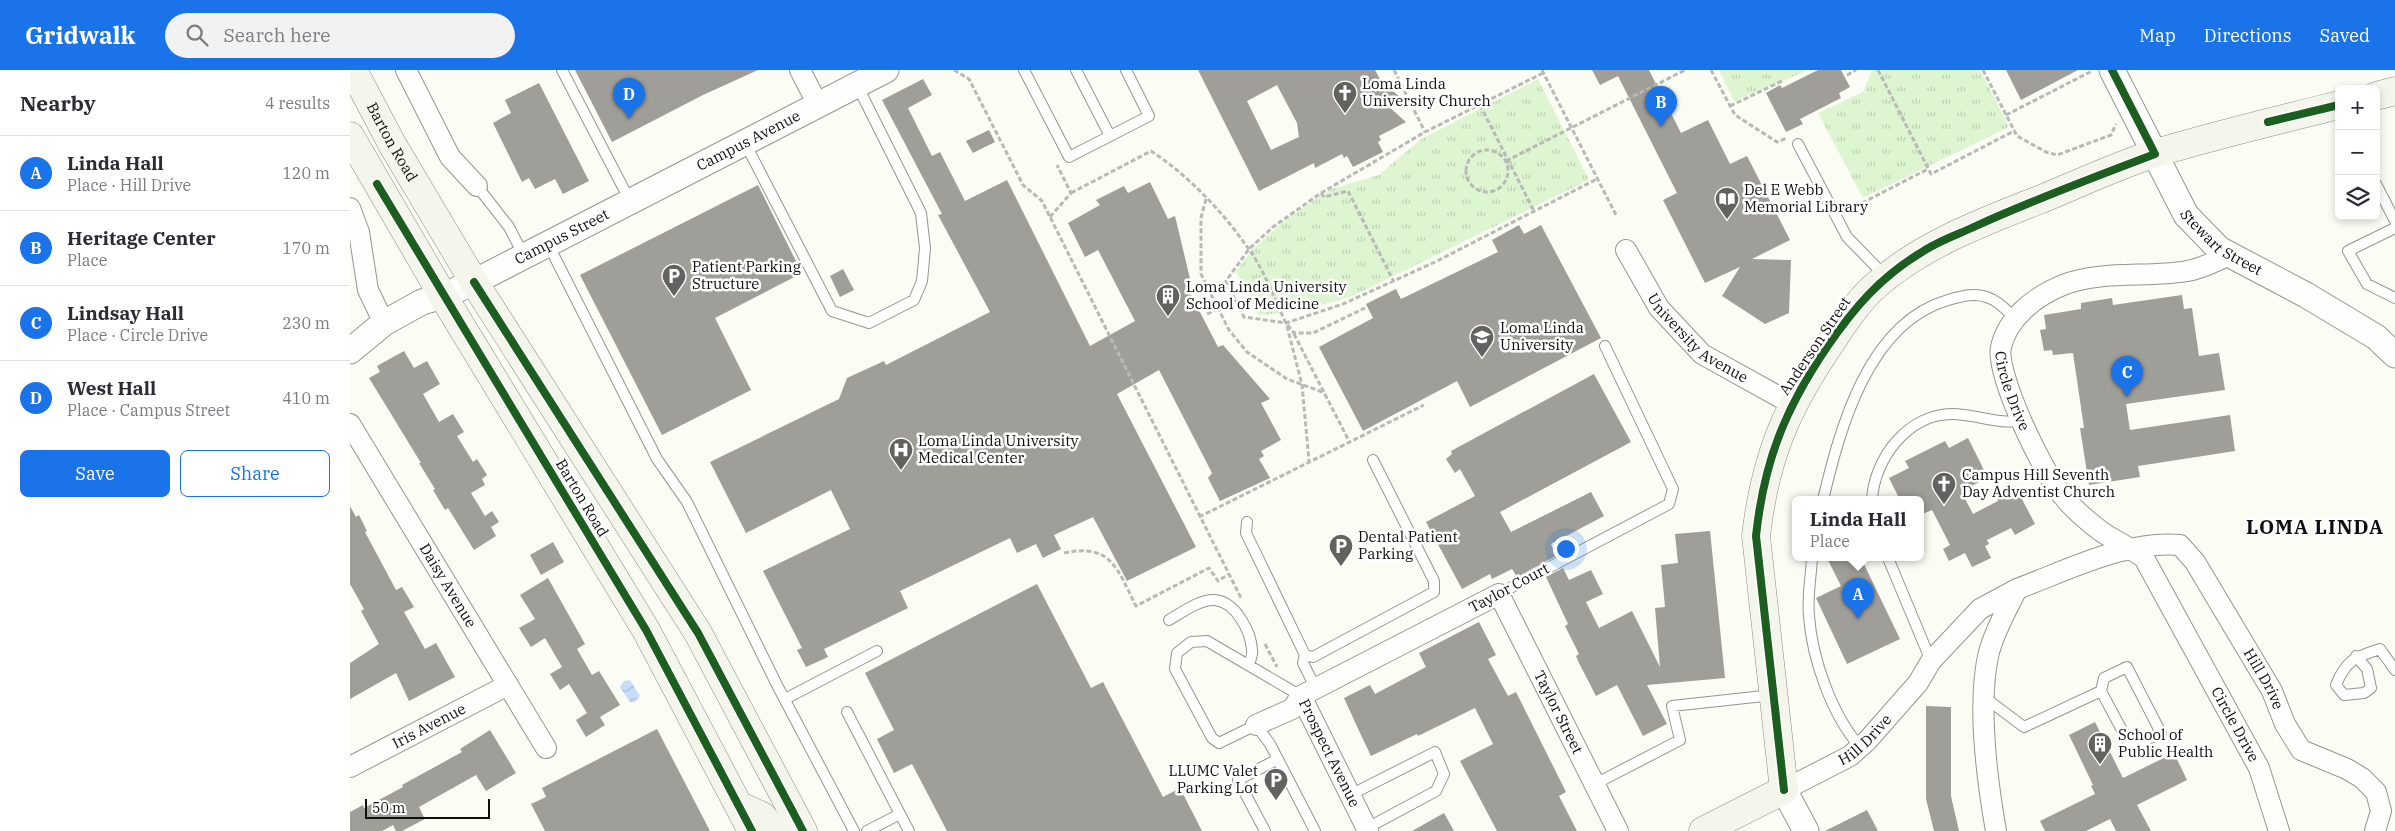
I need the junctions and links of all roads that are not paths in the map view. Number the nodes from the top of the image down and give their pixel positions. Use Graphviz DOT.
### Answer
graph roads {
  1 [pos="353,70"];
  2 [pos="406,70"];
  3 [pos="562,70"];
  4 [pos="800,70"];
  5 [pos="886,70"];
  6 [pos="1024,70"];
  7 [pos="1076,70"];
  8 [pos="1126,70"];
  9 [pos="2098,73"];
  10 [pos="857,85"];
  11 [pos="2395,91"];
  12 [pos="2380,95"];
  13 [pos="818,106"];
  14 [pos="2335,106"];
  15 [pos="350,136"];
  16 [pos="1110,136"];
  17 [pos="745,142"];
  18 [pos="1798,144"];
  19 [pos="2155,154"];
  20 [pos="679,175"];
  21 [pos="477,186"];
  22 [pos="2380,192"];
  23 [pos="630,200"];
  24 [pos="350,208"];
  25 [pos="2395,221"];
  26 [pos="2395,228"];
  27 [pos="548,243"];
  28 [pos="1626,250"];
  29 [pos="2230,255"];
  30 [pos="524,256"];
  31 [pos="1887,278"];
  32 [pos="474,282"];
  33 [pos="443,296"];
  34 [pos="2395,298"];
  35 [pos="2016,319"];
  36 [pos="384,323"];
  37 [pos="1605,346"];
  38 [pos="350,351"];
  39 [pos="2395,355"];
  40 [pos="1792,404"];
  41 [pos="2022,421"];
  42 [pos="350,424"];
  43 [pos="1373,460"];
  44 [pos="1824,496"];
  45 [pos="1872,496"];
  46 [pos="1247,522"];
  47 [pos="2130,548"];
  48 [pos="1812,561"];
  49 [pos="1889,561"];
  50 [pos="2017,589"];
  51 [pos="1499,594"];
  52 [pos="1169,620"];
  53 [pos="877,651"];
  54 [pos="1305,654"];
  55 [pos="2356,656"];
  56 [pos="1930,662"];
  57 [pos="1249,665"];
  58 [pos="2395,670"];
  59 [pos="508,685"];
  60 [pos="2101,691"];
  61 [pos="1308,692"];
  62 [pos="1774,695"];
  63 [pos="1983,696"];
  64 [pos="785,699"];
  65 [pos="847,712"];
  66 [pos="1256,725"];
  67 [pos="1860,747"];
  68 [pos="546,748"];
  69 [pos="1278,760"];
  70 [pos="350,767"];
  71 [pos="1595,784"];
  72 [pos="1784,790"];
  73 [pos="1350,795"];
  74 [pos="740,806"];
  75 [pos="900,814"];
  76 [pos="907,830"];
  77 [pos="1367,830"];
  78 [pos="752,831"];
  79 [pos="775,831"];
  80 [pos="803,831"];
  81 [pos="854,831"];
  82 [pos="867,831"];
  83 [pos="1265,831"];
  84 [pos="1315,831"];
  85 [pos="1618,831"];
  86 [pos="1703,831"];
  87 [pos="1806,831"];
  88 [pos="1996,831"];
  89 [pos="2279,831"];
  90 [pos="2375,831"];
  1 -- 32 [label="main road, Barton Road"];
  2 -- 21 [label="street"];
  3 -- 23 [label="lane"];
  4 -- 13 [label="street"];
  5 -- 10 [label="street"];
  6 -- 16 [label="lane"];
  7 -- 16 [label="lane"];
  8 -- 16 [label="lane"];
  9 -- 19 [label="street, Stewart Street"];
  10 -- 13 [label="street"];
  10 -- 17 [label="lane"];
  11 -- 12 [label="main road"];
  13 -- 17 [label="street, Campus Avenue"];
  14 -- 19 [label="main road, Anderson Street"];
  15 -- 33 [label="main road, Barton Road"];
  17 -- 20 [label="street, Campus Avenue"];
  18 -- 31 [label="lane"];
  19 -- 29 [label="street, Stewart Street"];
  19 -- 31 [label="main road, Anderson Street"];
  20 -- 23 [label="street, Campus Street"];
  21 -- 30 [label="lane"];
  22 -- 25 [label="lane"];
  23 -- 27 [label="street, Campus Street"];
  24 -- 36 [label="street"];
  26 -- 34 [label="lane"];
  27 -- 30 [label="street, Campus Street"];
  27 -- 64 [label="lane"];
  28 -- 40 [label="street, University Avenue"];
  29 -- 35 [label="street, Circle Drive"];
  29 -- 39 [label="street, Stewart Street"];
  30 -- 32 [label="street, Campus Street"];
  31 -- 40 [label="main road, Anderson Street"];
  32 -- 33 [label="street, Campus Street"];
  32 -- 80 [label="main road, Barton Road"];
  33 -- 36 [label="street"];
  33 -- 74 [label="main road, Barton Road"];
  35 -- 41 [label="street, Circle Drive"];
  35 -- 44 [label="lane"];
  36 -- 38 [label="street"];
  37 -- 51 [label="lane, Taylor Court"];
  40 -- 62 [label="main road, Anderson Street"];
  41 -- 45 [label="lane"];
  41 -- 47 [label="street, Circle Drive"];
  42 -- 59 [label="street, Daisy Avenue"];
  43 -- 54 [label="lane"];
  46 -- 54 [label="lane"];
  47 -- 50 [label="street"];
  47 -- 89 [label="street, Circle Drive"];
  47 -- 90 [label="street, Hill Drive"];
  48 -- 67 [label="lane"];
  49 -- 56 [label="lane"];
  50 -- 56 [label="street, Hill Drive"];
  50 -- 63 [label="street"];
  51 -- 61 [label="street, Taylor Court"];
  51 -- 71 [label="street, Taylor Street"];
  52 -- 57 [label="lane"];
  53 -- 64 [label="lane"];
  54 -- 61 [label="lane"];
  55 -- 58 [label="lane"];
  56 -- 67 [label="street, Hill Drive"];
  57 -- 61 [label="lane"];
  57 -- 66 [label="lane"];
  59 -- 68 [label="street, Daisy Avenue"];
  59 -- 70 [label="street, Iris Avenue"];
  60 -- 60 [label="lane"];
  60 -- 63 [label="lane"];
  61 -- 66 [label="street, Prospect Avenue"];
  61 -- 73 [label="street, Prospect Avenue"];
  62 -- 71 [label="lane"];
  62 -- 72 [label="main road, Anderson Street"];
  63 -- 88 [label="street"];
  64 -- 81 [label="lane"];
  65 -- 75 [label="lane"];
  66 -- 69 [label="lane"];
  67 -- 72 [label="street, Hill Drive"];
  69 -- 83 [label="lane"];
  69 -- 84 [label="lane"];
  71 -- 85 [label="street, Taylor Street"];
  72 -- 86 [label="main road"];
  72 -- 87 [label="street"];
  73 -- 77 [label="street, Prospect Avenue"];
  73 -- 77 [label="lane"];
  74 -- 78 [label="main road, Barton Road"];
  74 -- 79 [label="main road"];
  75 -- 76 [label="lane"];
  75 -- 82 [label="lane"];
}
